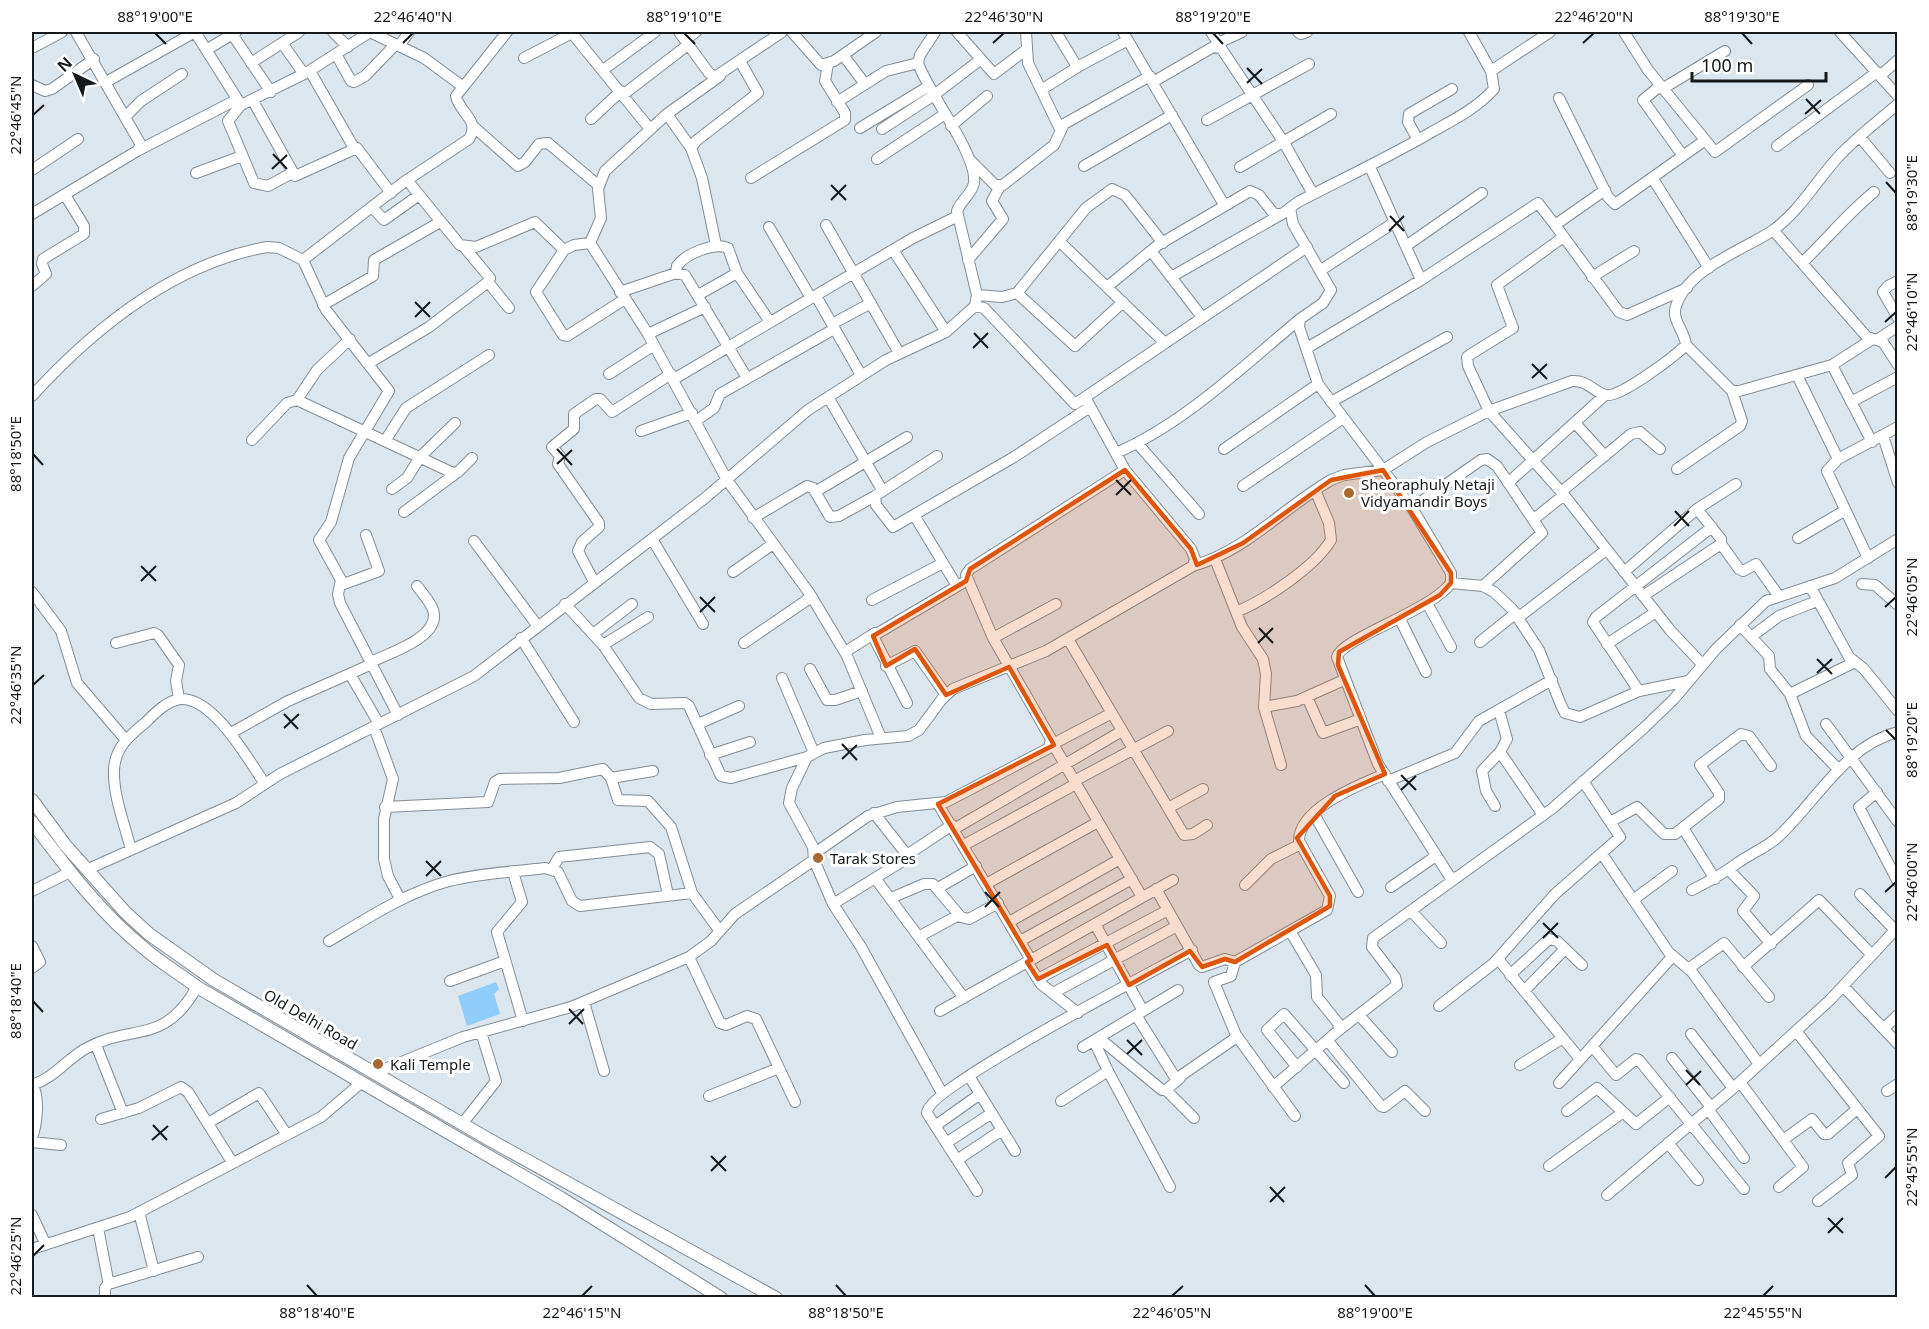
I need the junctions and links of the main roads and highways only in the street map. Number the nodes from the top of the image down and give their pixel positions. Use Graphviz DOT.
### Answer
graph roads {
  1 [pos="32,800"];
  2 [pos="32,822"];
  3 [pos="721,1298"];
  4 [pos="776,1298"];
  1 -- 4 [label="main road, Old Delhi Road"];
  2 -- 3 [label="main road, Old Delhi Road"];
}
